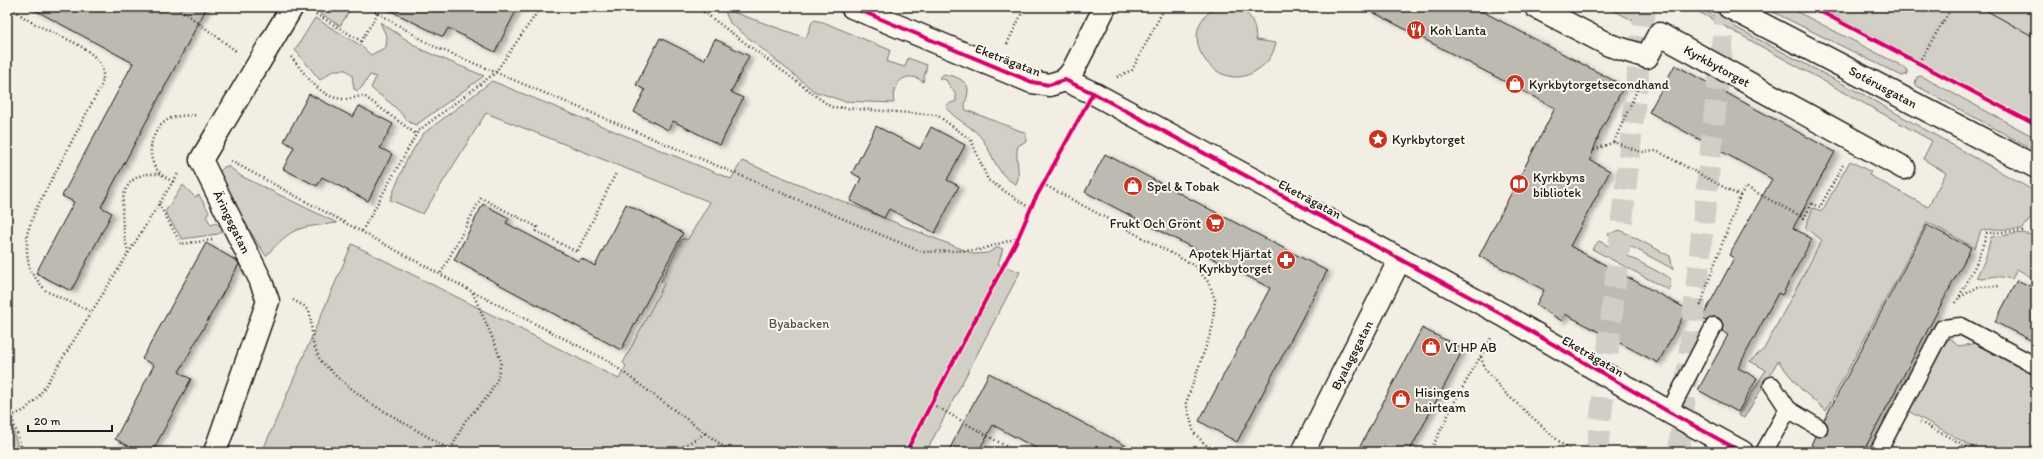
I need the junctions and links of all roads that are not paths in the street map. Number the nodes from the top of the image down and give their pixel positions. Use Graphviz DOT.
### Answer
graph roads {
  1 [pos="292,7"];
  2 [pos="852,7"];
  3 [pos="1105,7"];
  4 [pos="1536,7"];
  5 [pos="1730,7"];
  6 [pos="1065,80"];
  7 [pos="2036,167"];
  8 [pos="1904,168"];
  9 [pos="1400,259"];
  10 [pos="1714,326"];
  11 [pos="2036,366"];
  12 [pos="1772,385"];
  13 [pos="1788,409"];
  14 [pos="1669,412"];
  15 [pos="1819,428"];
  16 [pos="1717,446"];
  17 [pos="216,452"];
  18 [pos="1303,452"];
  19 [pos="1742,452"];
  20 [pos="1764,452"];
  21 [pos="1878,452"];
  1 -- 17 [label="street, Äringsgatan"];
  2 -- 6 [label="street, Eketrägatan"];
  3 -- 6 [label="street"];
  4 -- 8 [label="street, Kyrkbytorget"];
  5 -- 7 [label="street, Sotérusgatan"];
  6 -- 9 [label="street, Eketrägatan"];
  9 -- 14 [label="street, Eketrägatan"];
  9 -- 18 [label="street, Byalagsgatan"];
  10 -- 14 [label="lane"];
  11 -- 21 [label="lane"];
  12 -- 13 [label="lane"];
  13 -- 15 [label="lane"];
  13 -- 20 [label="lane"];
  14 -- 16 [label="street, Eketrägatan"];
  16 -- 19 [label="street, Eketrägatan"];
}
